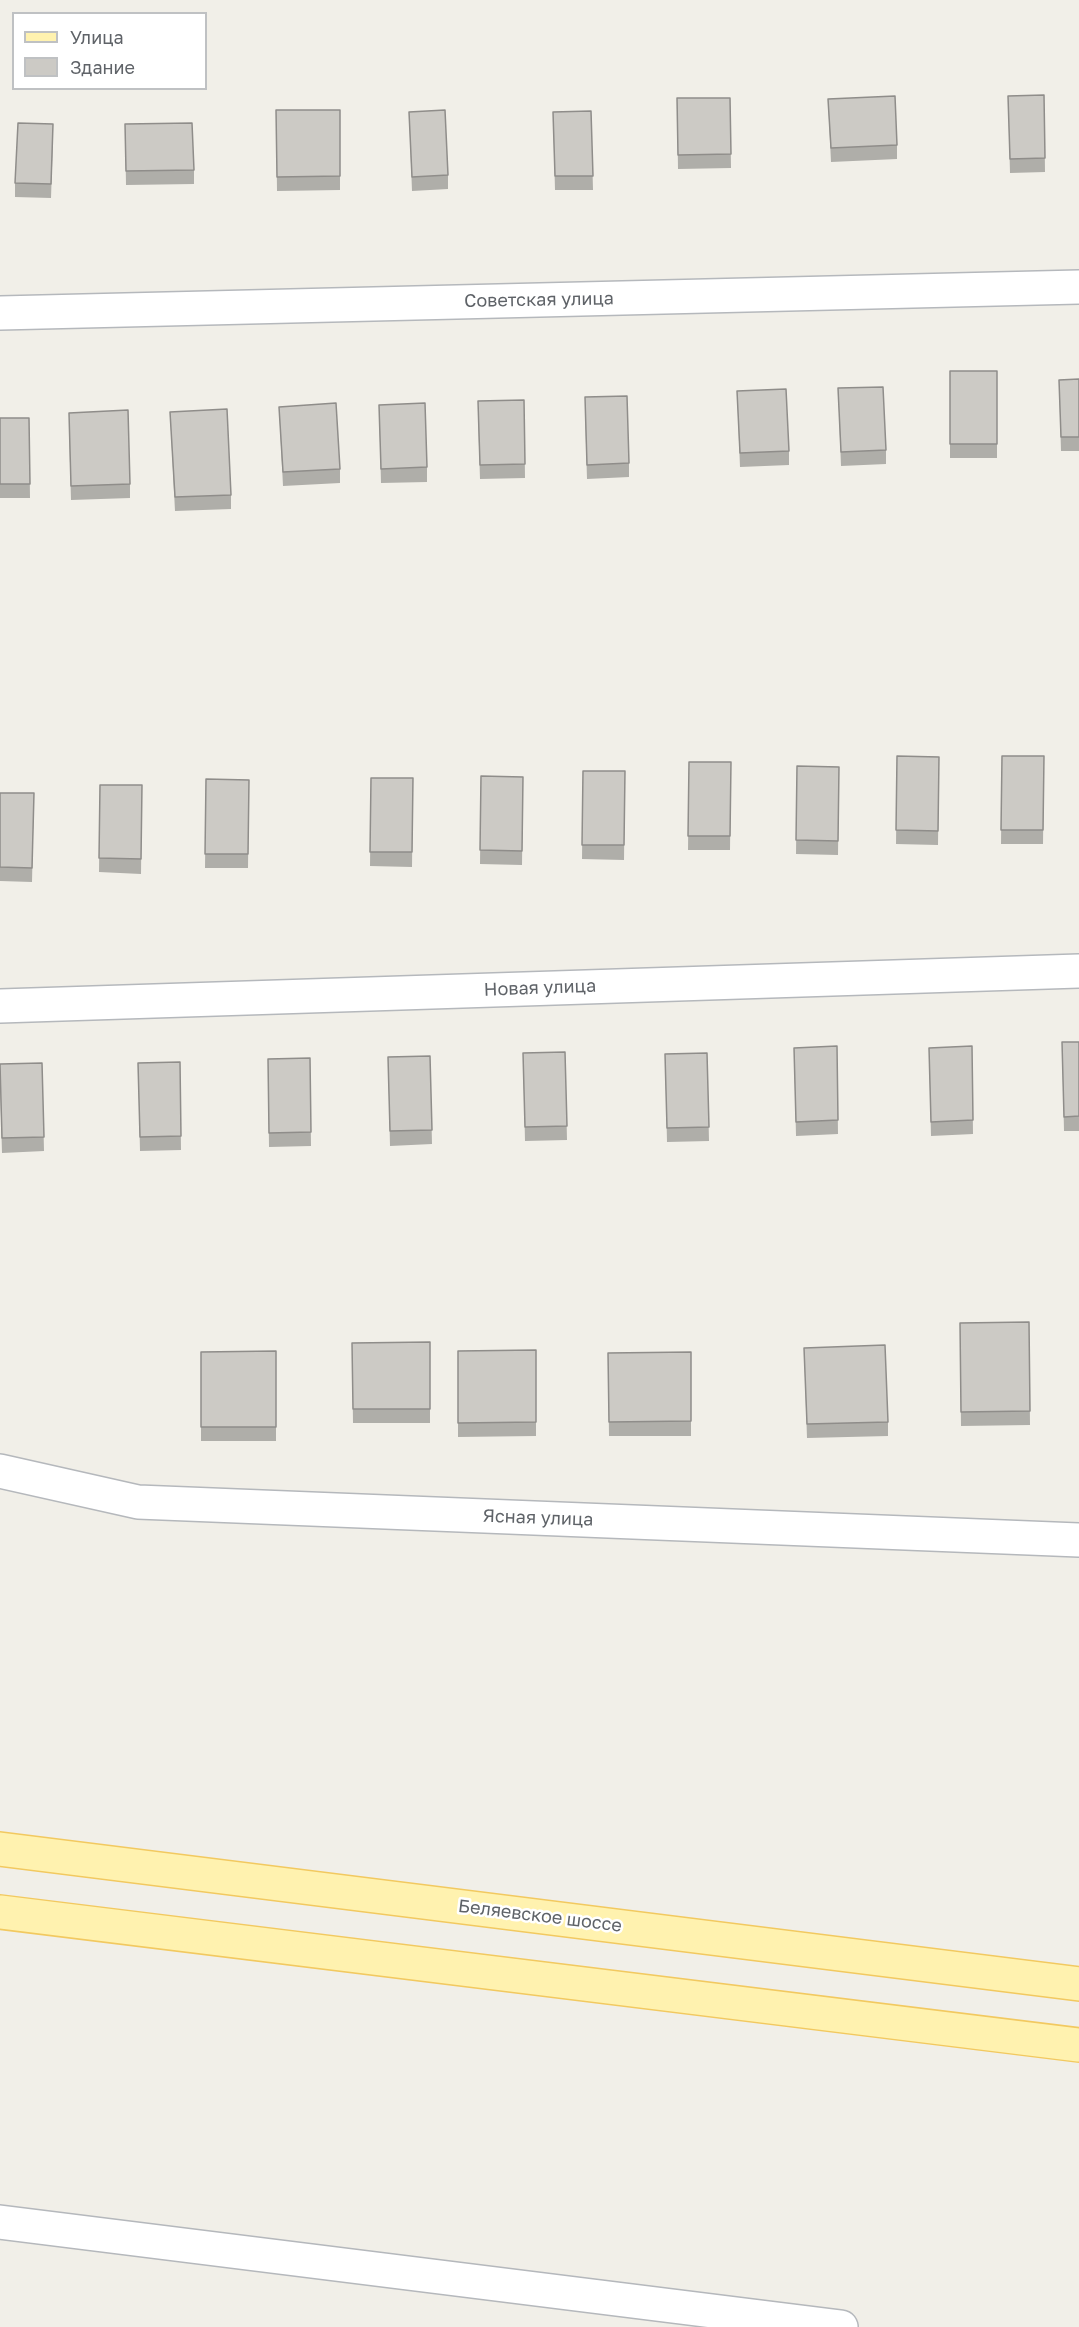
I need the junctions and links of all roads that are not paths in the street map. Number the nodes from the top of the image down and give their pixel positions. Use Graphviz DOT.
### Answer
graph roads {
  1 [pos="1079,287"];
  2 [pos="0,313"];
  3 [pos="1079,971"];
  4 [pos="0,1006"];
  5 [pos="0,1471"];
  6 [pos="1079,1540"];
  7 [pos="0,1849"];
  8 [pos="0,1912"];
  9 [pos="1079,1983"];
  10 [pos="1079,2045"];
  11 [pos="0,2222"];
  12 [pos="841,2327"];
  1 -- 2 [label="street, Советская улица"];
  3 -- 4 [label="street, Новая улица"];
  5 -- 6 [label="street, Ясная улица"];
  7 -- 9 [label="main road, Беляевское шоссе"];
  8 -- 10 [label="main road"];
  11 -- 12 [label="street"];
}
